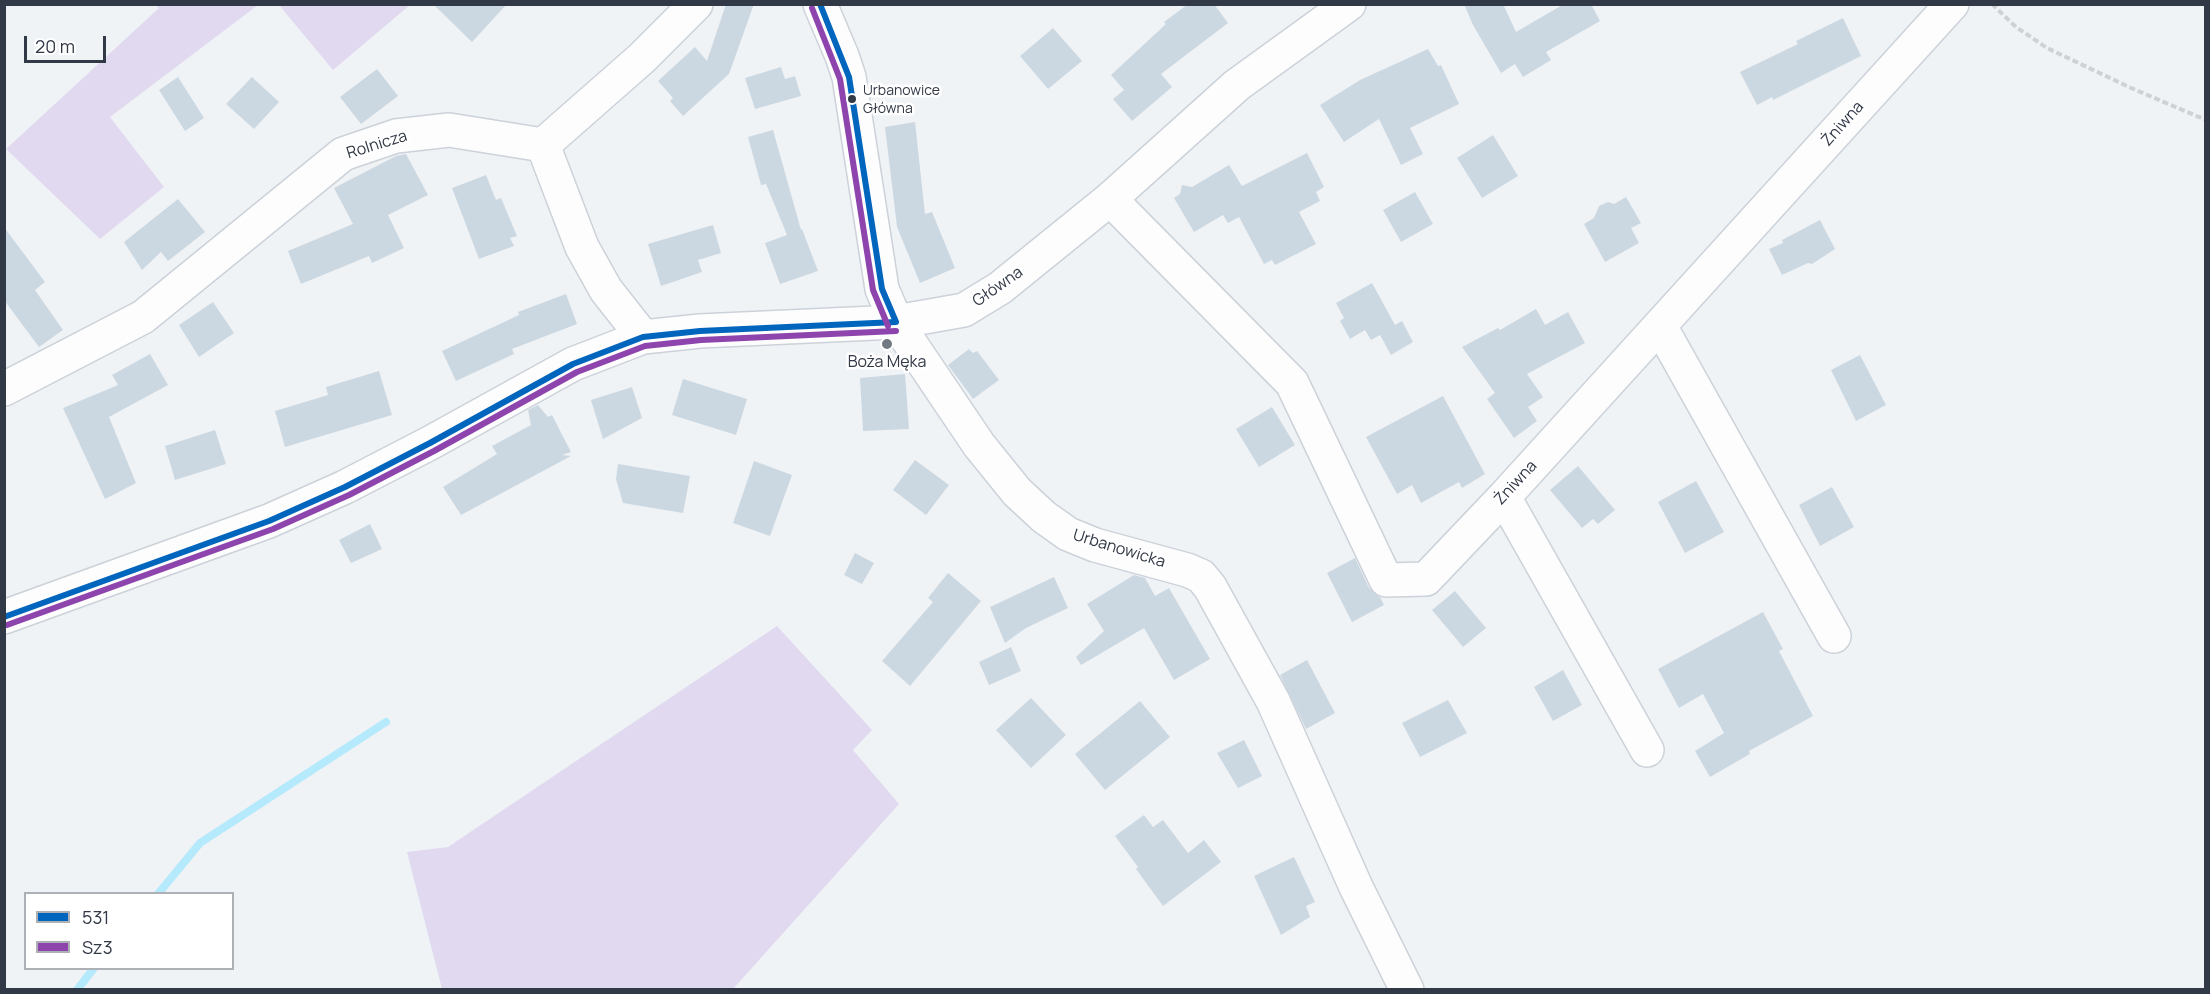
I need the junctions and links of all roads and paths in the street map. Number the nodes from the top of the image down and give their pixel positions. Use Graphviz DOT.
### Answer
graph roads {
  1 [pos="696,4"];
  2 [pos="820,4"];
  3 [pos="1349,4"];
  4 [pos="1952,4"];
  5 [pos="1992,4"];
  6 [pos="2205,120"];
  7 [pos="543,145"];
  8 [pos="1110,199"];
  9 [pos="896,322"];
  10 [pos="1660,326"];
  11 [pos="643,337"];
  12 [pos="4,389"];
  13 [pos="1504,497"];
  14 [pos="4,617"];
  15 [pos="1834,636"];
  16 [pos="1647,750"];
  17 [pos="1407,990"];
  1 -- 7 [label="street"];
  2 -- 9 [label="street, Urbanowicka"];
  3 -- 8 [label="street, Główna"];
  4 -- 10 [label="street, Żniwna"];
  5 -- 6 [label="path"];
  7 -- 11 [label="street"];
  7 -- 12 [label="street, Rolnicza"];
  8 -- 9 [label="street, Główna"];
  8 -- 13 [label="street, Żniwna"];
  9 -- 11 [label="street, Główna"];
  9 -- 17 [label="street, Urbanowicka"];
  10 -- 13 [label="street, Żniwna"];
  10 -- 15 [label="street"];
  11 -- 14 [label="street, Główna"];
  13 -- 16 [label="street"];
}
